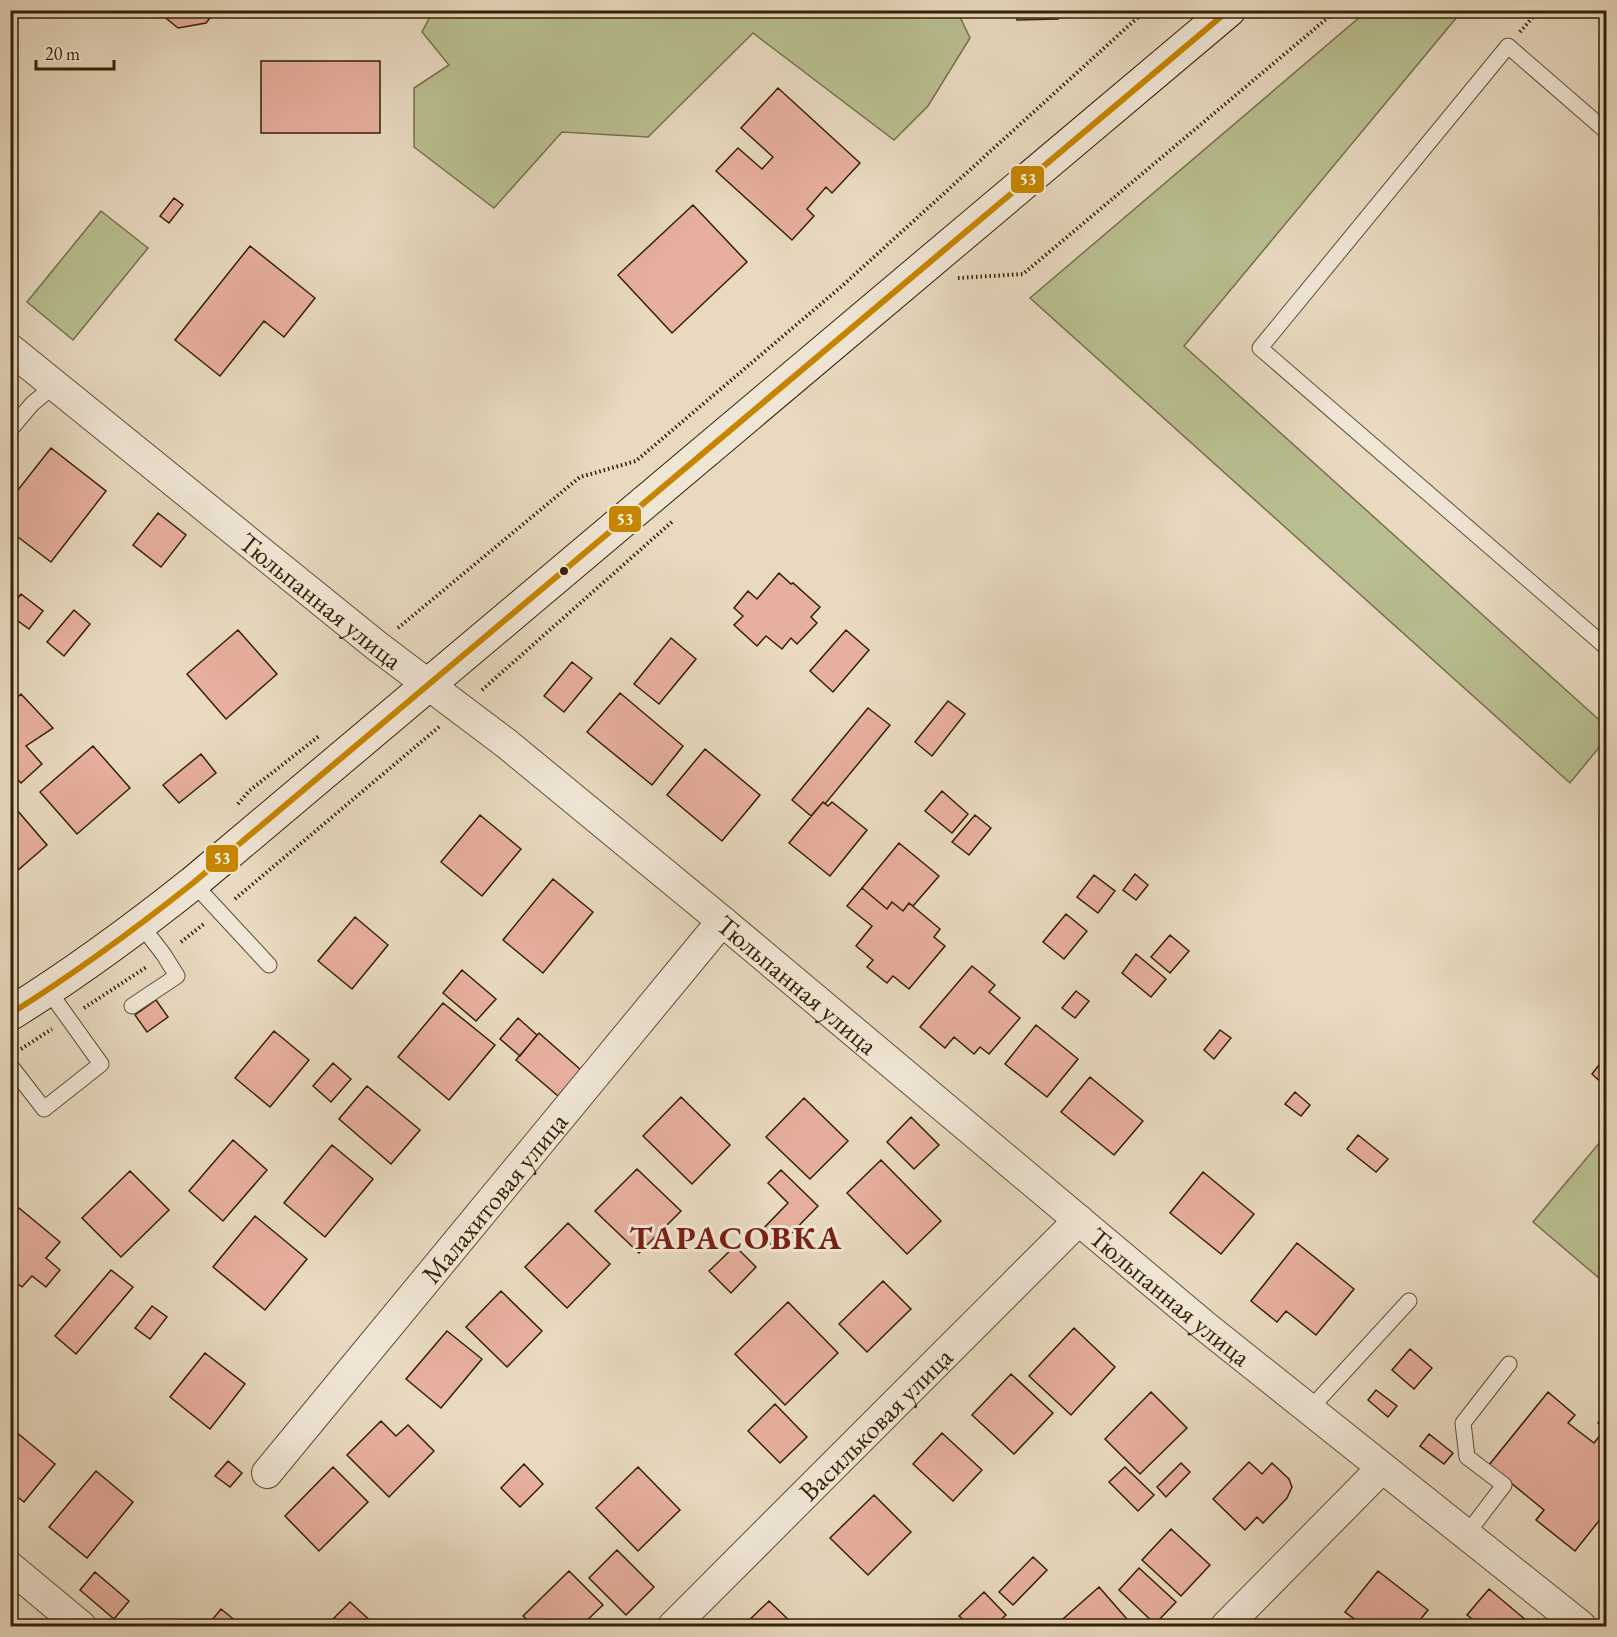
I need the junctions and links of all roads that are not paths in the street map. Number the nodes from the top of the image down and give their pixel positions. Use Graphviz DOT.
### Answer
graph roads {
  1 [pos="1216,15"];
  2 [pos="1606,131"];
  3 [pos="10,349"];
  4 [pos="56,384"];
  5 [pos="10,430"];
  6 [pos="1606,647"];
  7 [pos="429,686"];
  8 [pos="192,883"];
  9 [pos="722,921"];
  10 [pos="141,925"];
  11 [pos="269,965"];
  12 [pos="48,990"];
  13 [pos="132,1006"];
  14 [pos="10,1014"];
  15 [pos="10,1065"];
  16 [pos="1079,1220"];
  17 [pos="1409,1301"];
  18 [pos="1509,1364"];
  19 [pos="1309,1410"];
  20 [pos="1382,1468"];
  21 [pos="267,1473"];
  22 [pos="1466,1535"];
  23 [pos="10,1567"];
  24 [pos="81,1626"];
  25 [pos="673,1626"];
  26 [pos="1226,1626"];
  27 [pos="1581,1626"];
  1 -- 7 [label="street"];
  2 -- 6 [label="lane"];
  3 -- 4 [label="street, Тюльпанная улица"];
  4 -- 5 [label="lane"];
  4 -- 7 [label="street, Тюльпанная улица"];
  7 -- 8 [label="street"];
  7 -- 9 [label="street, Тюльпанная улица"];
  8 -- 10 [label="street"];
  8 -- 11 [label="lane"];
  9 -- 16 [label="street, Тюльпанная улица"];
  9 -- 21 [label="street, Малахитовая улица"];
  10 -- 12 [label="street"];
  10 -- 13 [label="lane"];
  12 -- 14 [label="street"];
  12 -- 15 [label="lane"];
  16 -- 19 [label="street, Тюльпанная улица"];
  16 -- 25 [label="street, Васильковая улица"];
  17 -- 19 [label="lane"];
  18 -- 22 [label="lane"];
  19 -- 20 [label="street, Тюльпанная улица"];
  20 -- 22 [label="street, Тюльпанная улица"];
  20 -- 26 [label="street"];
  22 -- 27 [label="street, Тюльпанная улица"];
  23 -- 24 [label="street"];
}
